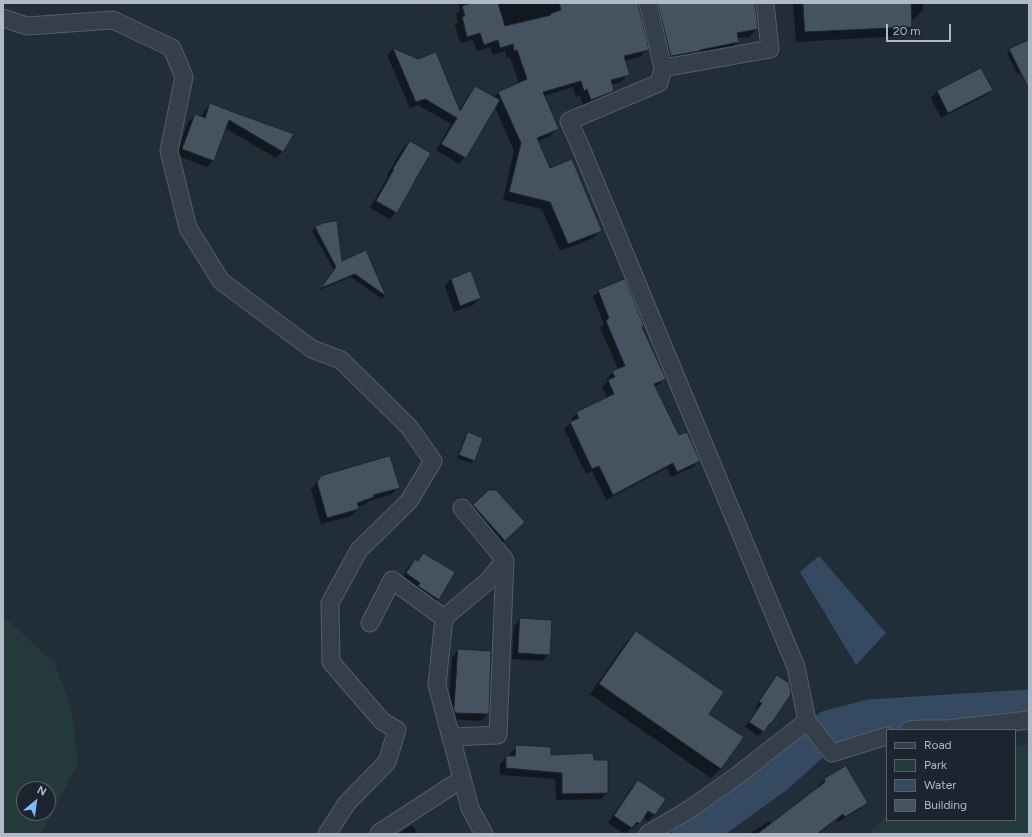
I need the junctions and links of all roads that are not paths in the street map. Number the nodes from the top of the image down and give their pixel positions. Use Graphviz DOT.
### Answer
graph roads {
  1 [pos="648,3"];
  2 [pos="765,3"];
  3 [pos="3,18"];
  4 [pos="663,68"];
  5 [pos="462,508"];
  6 [pos="505,560"];
  7 [pos="444,618"];
  8 [pos="370,624"];
  9 [pos="1029,720"];
  10 [pos="807,721"];
  11 [pos="921,729"];
  12 [pos="947,729"];
  13 [pos="947,729"];
  14 [pos="886,736"];
  15 [pos="451,737"];
  16 [pos="462,779"];
  17 [pos="327,834"];
  18 [pos="380,834"];
  19 [pos="484,834"];
  20 [pos="648,834"];
  1 -- 4 [label="street"];
  2 -- 4 [label="street"];
  3 -- 17 [label="street"];
  4 -- 10 [label="street"];
  5 -- 6 [label="street"];
  6 -- 7 [label="street"];
  6 -- 15 [label="street"];
  7 -- 8 [label="street"];
  7 -- 15 [label="street"];
  9 -- 12 [label="street"];
  10 -- 14 [label="street"];
  10 -- 20 [label="street"];
  11 -- 13 [label="street"];
  15 -- 16 [label="street"];
  16 -- 18 [label="street"];
  16 -- 19 [label="street"];
}
